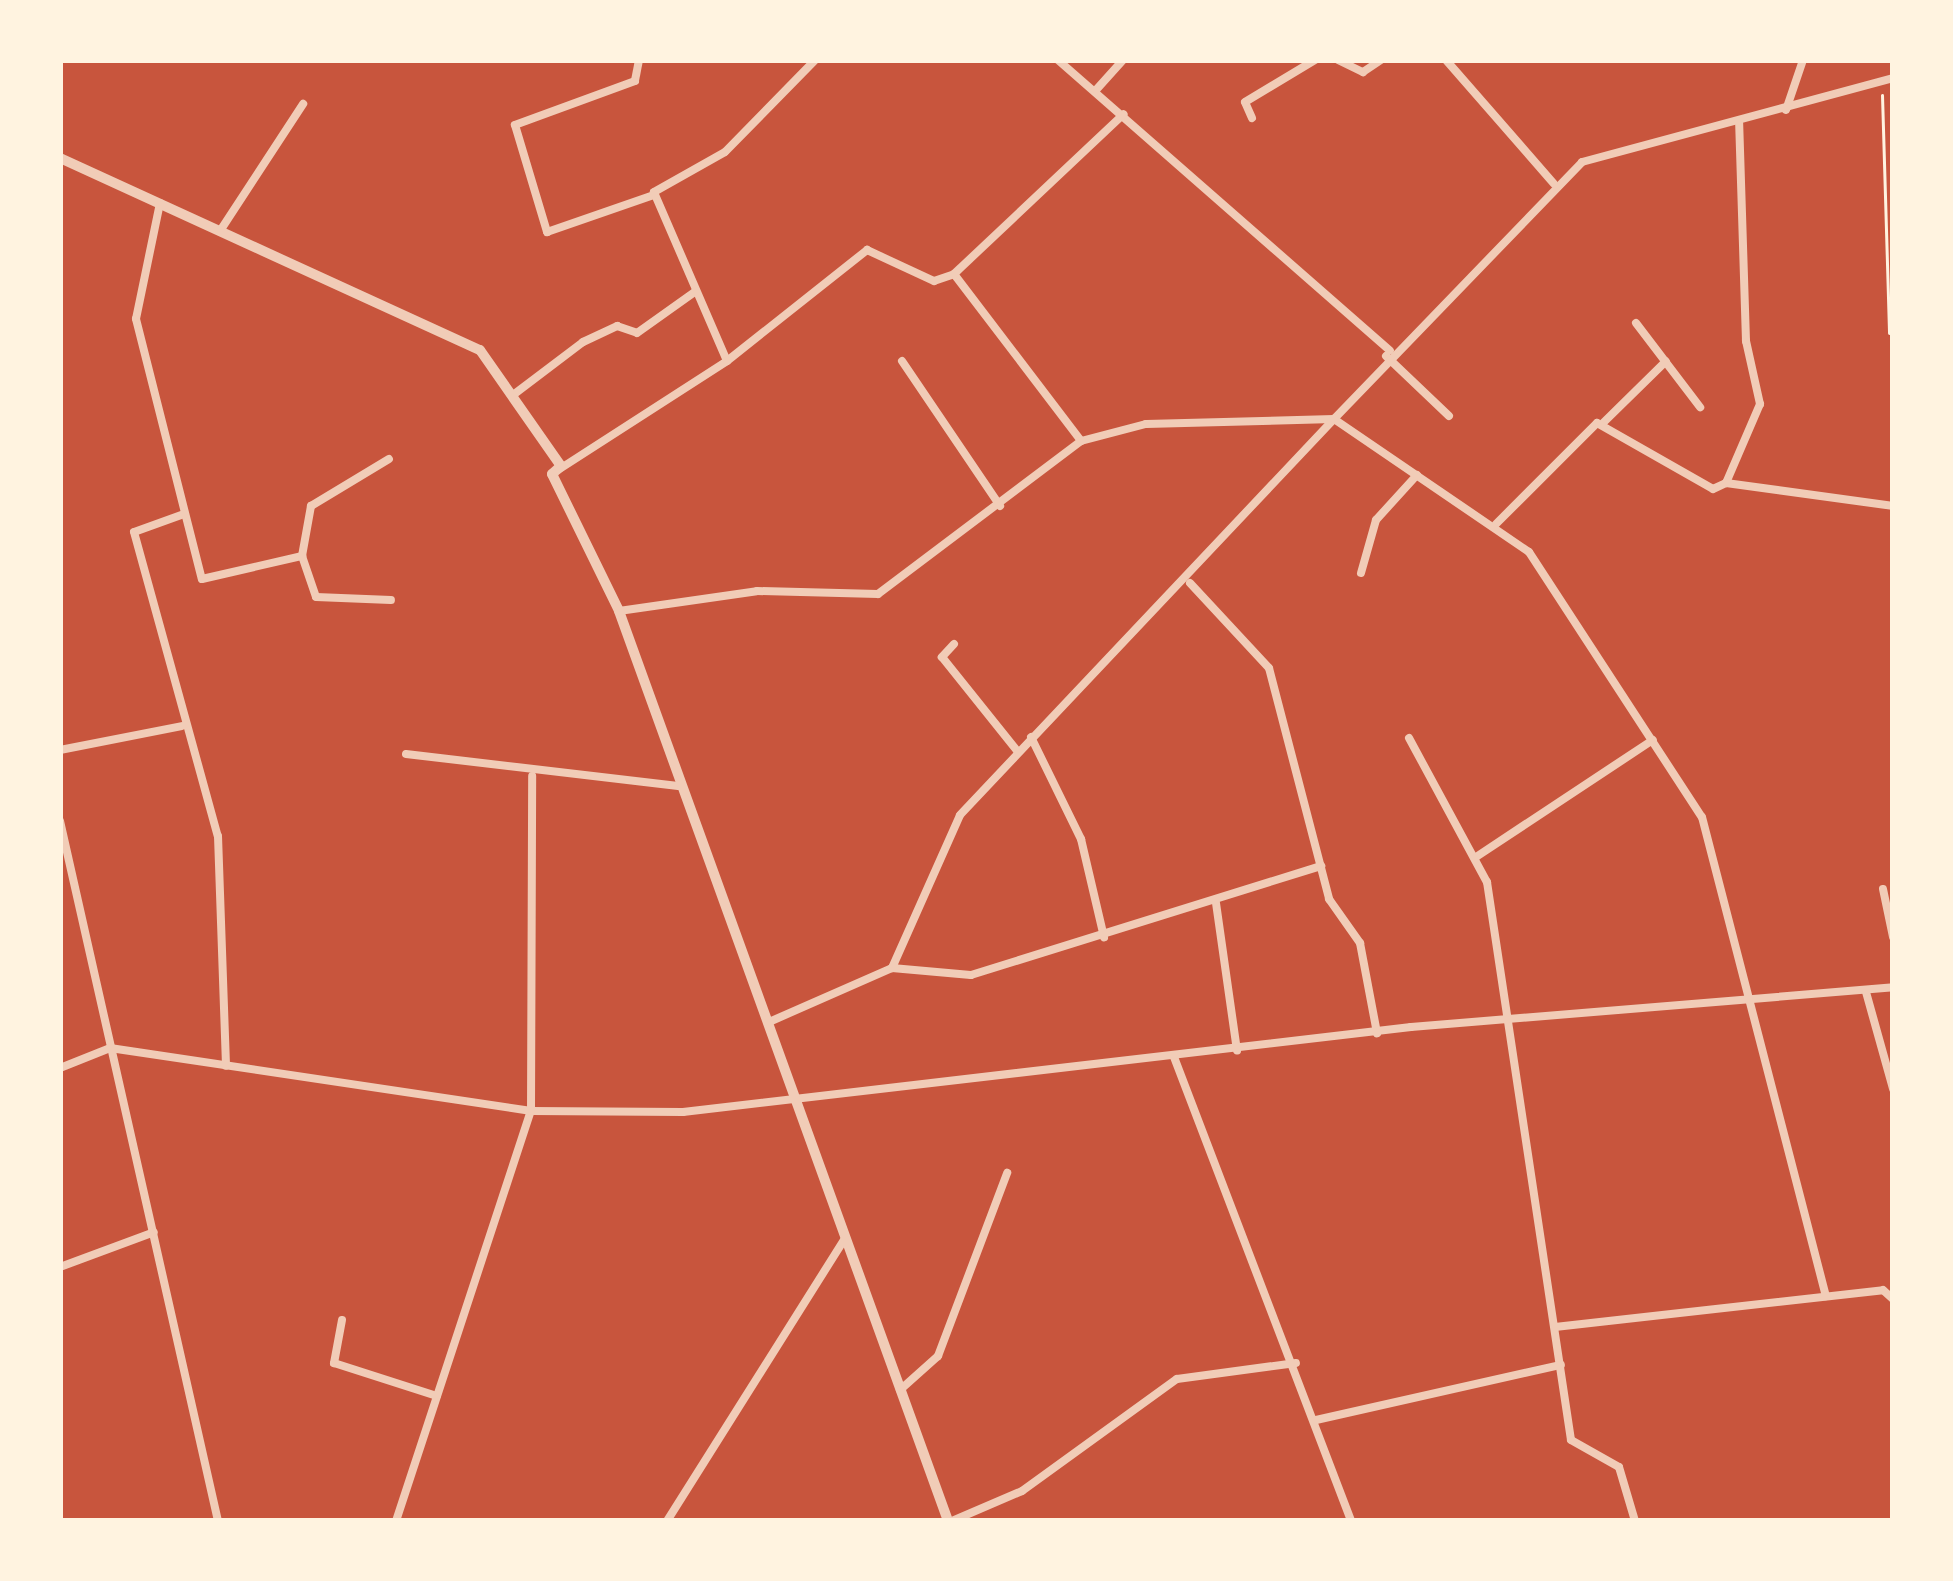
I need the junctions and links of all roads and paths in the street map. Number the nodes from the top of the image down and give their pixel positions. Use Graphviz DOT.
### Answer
graph roads {
  1 [pos="639,60"];
  2 [pos="815,60"];
  3 [pos="1058,60"];
  4 [pos="1123,60"];
  5 [pos="1316,60"];
  6 [pos="1337,60"];
  7 [pos="1381,60"];
  8 [pos="1446,60"];
  9 [pos="1803,60"];
  10 [pos="1893,78"];
  11 [pos="1881,81"];
  12 [pos="1096,90"];
  13 [pos="303,104"];
  14 [pos="1785,111"];
  15 [pos="1124,114"];
  16 [pos="1252,118"];
  17 [pos="1739,123"];
  18 [pos="60,158"];
  19 [pos="1553,184"];
  20 [pos="654,195"];
  21 [pos="160,203"];
  22 [pos="220,231"];
  23 [pos="954,274"];
  24 [pos="696,291"];
  25 [pos="1636,323"];
  26 [pos="1889,332"];
  27 [pos="1388,353"];
  28 [pos="728,361"];
  29 [pos="902,361"];
  30 [pos="1666,361"];
  31 [pos="513,395"];
  32 [pos="1700,407"];
  33 [pos="1449,416"];
  34 [pos="1334,418"];
  35 [pos="1604,423"];
  36 [pos="1081,441"];
  37 [pos="389,459"];
  38 [pos="552,474"];
  39 [pos="1417,475"];
  40 [pos="1726,483"];
  41 [pos="1000,506"];
  42 [pos="1893,506"];
  43 [pos="184,514"];
  44 [pos="1496,524"];
  45 [pos="302,556"];
  46 [pos="1360,573"];
  47 [pos="1190,583"];
  48 [pos="392,600"];
  49 [pos="619,611"];
  50 [pos="954,644"];
  51 [pos="182,727"];
  52 [pos="1031,737"];
  53 [pos="1409,738"];
  54 [pos="1653,740"];
  55 [pos="60,750"];
  56 [pos="1018,752"];
  57 [pos="406,754"];
  58 [pos="532,776"];
  59 [pos="678,786"];
  60 [pos="60,821"];
  61 [pos="64,854"];
  62 [pos="1476,857"];
  63 [pos="1321,866"];
  64 [pos="1883,889"];
  65 [pos="1216,903"];
  66 [pos="1893,937"];
  67 [pos="1104,938"];
  68 [pos="892,968"];
  69 [pos="1893,987"];
  70 [pos="1865,992"];
  71 [pos="1747,1005"];
  72 [pos="770,1022"];
  73 [pos="1504,1022"];
  74 [pos="1377,1034"];
  75 [pos="110,1048"];
  76 [pos="1237,1051"];
  77 [pos="1174,1057"];
  78 [pos="226,1066"];
  79 [pos="60,1068"];
  80 [pos="1893,1089"];
  81 [pos="794,1104"];
  82 [pos="531,1111"];
  83 [pos="1007,1174"];
  84 [pos="154,1232"];
  85 [pos="845,1238"];
  86 [pos="60,1267"];
  87 [pos="1826,1296"];
  88 [pos="1893,1299"];
  89 [pos="342,1321"];
  90 [pos="1556,1328"];
  91 [pos="1295,1364"];
  92 [pos="1561,1365"];
  93 [pos="900,1390"];
  94 [pos="437,1396"];
  95 [pos="1316,1420"];
  96 [pos="1632,1520"];
  97 [pos="218,1521"];
  98 [pos="397,1521"];
  99 [pos="668,1521"];
  100 [pos="950,1521"];
  101 [pos="1351,1521"];
  1 -- 20 [label="street"];
  2 -- 20 [label="street"];
  3 -- 12 [label="street"];
  4 -- 12 [label="street"];
  5 -- 16 [label="street"];
  6 -- 7 [label="street"];
  8 -- 19 [label="street"];
  9 -- 14 [label="street"];
  10 -- 11 [label="street"];
  11 -- 14 [label="street"];
  11 -- 26 [label="path"];
  12 -- 15 [label="street"];
  13 -- 22 [label="street"];
  14 -- 17 [label="street"];
  15 -- 23 [label="street"];
  15 -- 27 [label="street"];
  17 -- 19 [label="street"];
  17 -- 40 [label="street"];
  18 -- 21 [label="street"];
  19 -- 27 [label="street"];
  20 -- 24 [label="street"];
  21 -- 22 [label="street"];
  21 -- 43 [label="street"];
  22 -- 31 [label="street"];
  23 -- 28 [label="street"];
  23 -- 36 [label="street"];
  24 -- 28 [label="street"];
  24 -- 31 [label="street"];
  25 -- 30 [label="street"];
  27 -- 33 [label="street"];
  27 -- 34 [label="street"];
  28 -- 38 [label="street"];
  29 -- 41 [label="street"];
  30 -- 32 [label="street"];
  30 -- 35 [label="street"];
  31 -- 38 [label="street"];
  34 -- 36 [label="street"];
  34 -- 39 [label="street"];
  34 -- 47 [label="street"];
  35 -- 40 [label="street"];
  35 -- 44 [label="street"];
  36 -- 41 [label="street"];
  37 -- 45 [label="street"];
  38 -- 49 [label="street"];
  39 -- 44 [label="street"];
  39 -- 46 [label="street"];
  40 -- 42 [label="street"];
  41 -- 49 [label="street"];
  43 -- 45 [label="street"];
  43 -- 51 [label="street"];
  44 -- 54 [label="street"];
  45 -- 48 [label="street"];
  47 -- 52 [label="street"];
  47 -- 63 [label="street"];
  49 -- 59 [label="street"];
  50 -- 56 [label="street"];
  51 -- 55 [label="street"];
  51 -- 78 [label="street"];
  52 -- 56 [label="street"];
  52 -- 67 [label="street"];
  53 -- 62 [label="street"];
  54 -- 62 [label="street"];
  54 -- 71 [label="street"];
  56 -- 68 [label="street"];
  57 -- 58 [label="street"];
  58 -- 59 [label="street"];
  58 -- 82 [label="street"];
  59 -- 72 [label="street"];
  60 -- 61 [label="street"];
  61 -- 75 [label="street"];
  62 -- 73 [label="street"];
  63 -- 65 [label="street"];
  63 -- 74 [label="street"];
  64 -- 66 [label="street"];
  65 -- 67 [label="street"];
  65 -- 76 [label="street"];
  67 -- 68 [label="street"];
  68 -- 72 [label="street"];
  69 -- 70 [label="street"];
  70 -- 71 [label="street"];
  70 -- 80 [label="street"];
  71 -- 73 [label="street"];
  71 -- 87 [label="street"];
  72 -- 81 [label="street"];
  73 -- 74 [label="street"];
  73 -- 90 [label="street"];
  74 -- 76 [label="street"];
  75 -- 78 [label="street"];
  75 -- 79 [label="street"];
  75 -- 84 [label="street"];
  76 -- 77 [label="street"];
  77 -- 81 [label="street"];
  77 -- 91 [label="street"];
  78 -- 82 [label="street"];
  81 -- 82 [label="street"];
  81 -- 85 [label="street"];
  82 -- 94 [label="street"];
  83 -- 93 [label="street"];
  84 -- 86 [label="street"];
  84 -- 97 [label="street"];
  85 -- 93 [label="street"];
  85 -- 99 [label="street"];
  87 -- 88 [label="street"];
  87 -- 90 [label="street"];
  89 -- 94 [label="street"];
  90 -- 92 [label="street"];
  91 -- 95 [label="street"];
  91 -- 100 [label="street"];
  92 -- 95 [label="street"];
  92 -- 96 [label="street"];
  93 -- 100 [label="street"];
  94 -- 98 [label="street"];
  95 -- 101 [label="street"];
}
